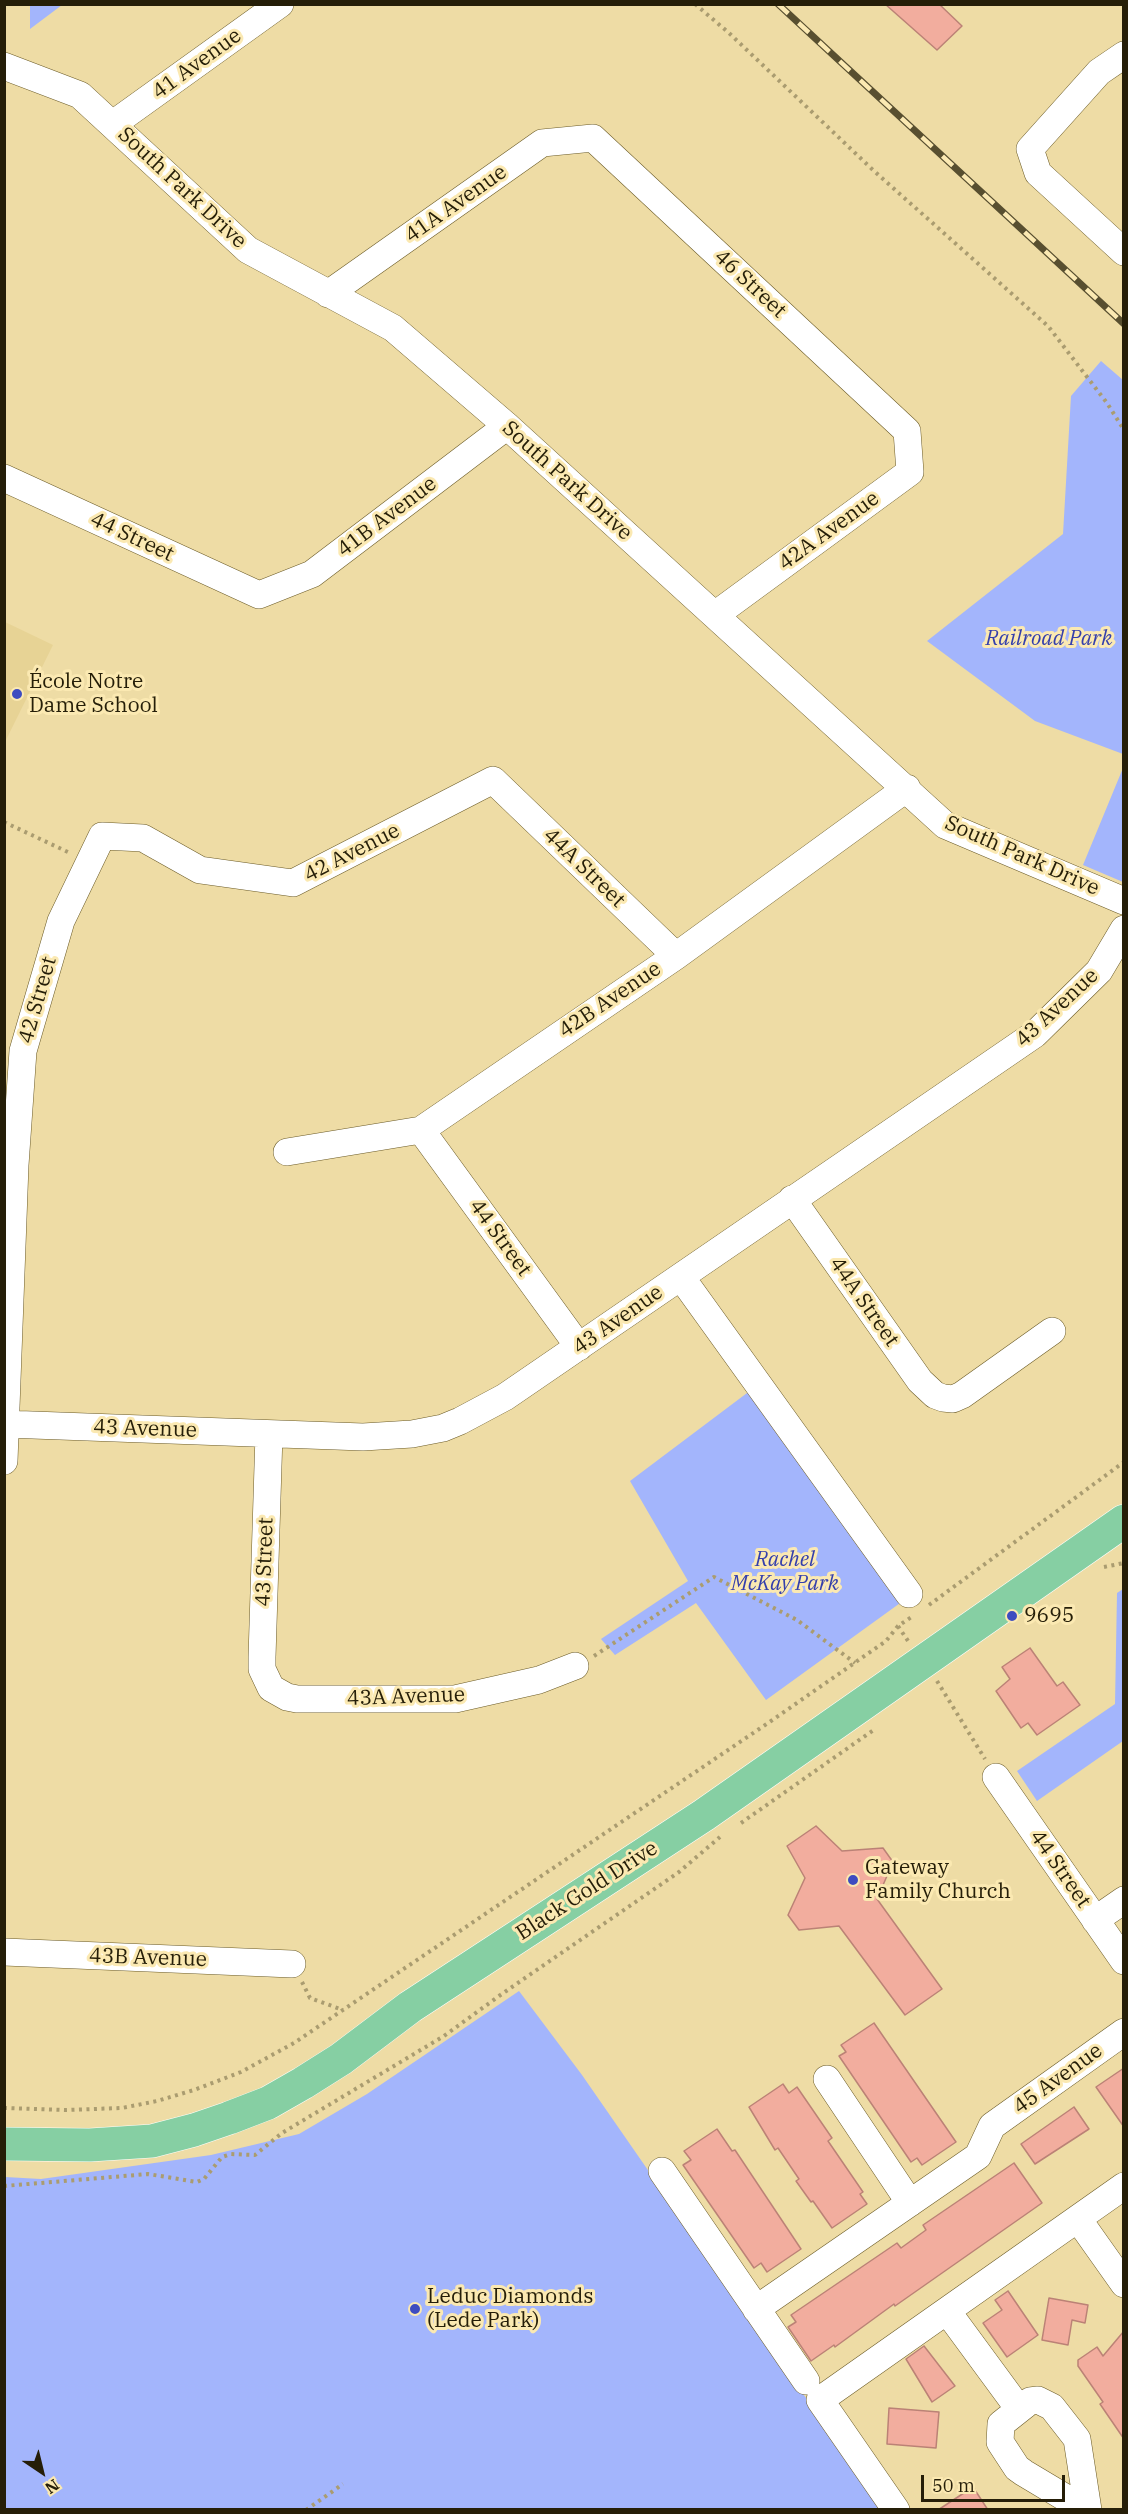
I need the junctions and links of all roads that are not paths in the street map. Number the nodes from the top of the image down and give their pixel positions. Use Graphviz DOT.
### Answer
graph roads {
  1 [pos="280,4"];
  2 [pos="1124,55"];
  3 [pos="4,66"];
  4 [pos="113,124"];
  5 [pos="592,138"];
  6 [pos="1124,252"];
  7 [pos="328,294"];
  8 [pos="507,426"];
  9 [pos="907,431"];
  10 [pos="4,478"];
  11 [pos="259,595"];
  12 [pos="715,615"];
  13 [pos="493,780"];
  14 [pos="907,788"];
  15 [pos="102,836"];
  16 [pos="1124,901"];
  17 [pos="1124,929"];
  18 [pos="676,956"];
  19 [pos="421,1130"];
  20 [pos="287,1152"];
  21 [pos="10,1165"];
  22 [pos="792,1199"];
  23 [pos="681,1276"];
  24 [pos="1052,1331"];
  25 [pos="579,1347"];
  26 [pos="5,1424"];
  27 [pos="269,1434"];
  28 [pos="4,1461"];
  29 [pos="1124,1521"];
  30 [pos="909,1594"];
  31 [pos="575,1666"];
  32 [pos="271,1688"];
  33 [pos="996,1777"];
  34 [pos="1124,1900"];
  35 [pos="1095,1920"];
  36 [pos="4,1953"];
  37 [pos="1124,1962"];
  38 [pos="292,1964"];
  39 [pos="1124,2032"];
  40 [pos="827,2079"];
  41 [pos="4,2144"];
  42 [pos="662,2171"];
  43 [pos="1124,2186"];
  44 [pos="910,2203"];
  45 [pos="1078,2218"];
  46 [pos="1124,2284"];
  47 [pos="756,2309"];
  48 [pos="947,2312"];
  49 [pos="806,2381"];
  50 [pos="1019,2409"];
  51 [pos="896,2510"];
  52 [pos="1087,2510"];
  1 -- 4 [label="street, 41 Avenue"];
  2 -- 6 [label="street"];
  3 -- 4 [label="street, South Park Drive"];
  4 -- 7 [label="street, South Park Drive"];
  5 -- 7 [label="street, 41A Avenue"];
  5 -- 9 [label="street, 46 Street"];
  7 -- 8 [label="street, South Park Drive"];
  8 -- 11 [label="street, 41B Avenue"];
  8 -- 12 [label="street, South Park Drive"];
  9 -- 12 [label="street, 42A Avenue"];
  10 -- 11 [label="street, 44 Street"];
  12 -- 14 [label="street, South Park Drive"];
  13 -- 15 [label="street, 42 Avenue"];
  13 -- 18 [label="street, 44A Street"];
  14 -- 16 [label="street, South Park Drive"];
  14 -- 18 [label="street, 42B Avenue"];
  15 -- 21 [label="street, 42 Street"];
  17 -- 22 [label="street, 43 Avenue"];
  18 -- 19 [label="street, 42B Avenue"];
  19 -- 20 [label="street, 42B Avenue"];
  19 -- 25 [label="street, 44 Street"];
  21 -- 26 [label="street, 42 Street"];
  22 -- 23 [label="street, 43 Avenue"];
  22 -- 24 [label="street, 44A Street"];
  23 -- 25 [label="street, 43 Avenue"];
  23 -- 30 [label="street"];
  25 -- 27 [label="street, 43 Avenue"];
  26 -- 27 [label="street, 43 Avenue"];
  26 -- 28 [label="street, 42 Street"];
  27 -- 32 [label="street, 43 Street"];
  29 -- 41 [label="main road, Black Gold Drive"];
  31 -- 32 [label="street, 43A Avenue"];
  33 -- 35 [label="street, 44 Street"];
  34 -- 35 [label="street"];
  35 -- 37 [label="street, 44 Street"];
  36 -- 38 [label="street, 43B Avenue"];
  39 -- 44 [label="street, 45 Avenue"];
  40 -- 44 [label="street"];
  42 -- 47 [label="street"];
  43 -- 45 [label="street"];
  44 -- 47 [label="street"];
  45 -- 46 [label="street"];
  45 -- 48 [label="street"];
  47 -- 49 [label="street"];
  48 -- 50 [label="street"];
  48 -- 51 [label="street"];
  50 -- 52 [label="street"];
  50 -- 52 [label="street"];
}
